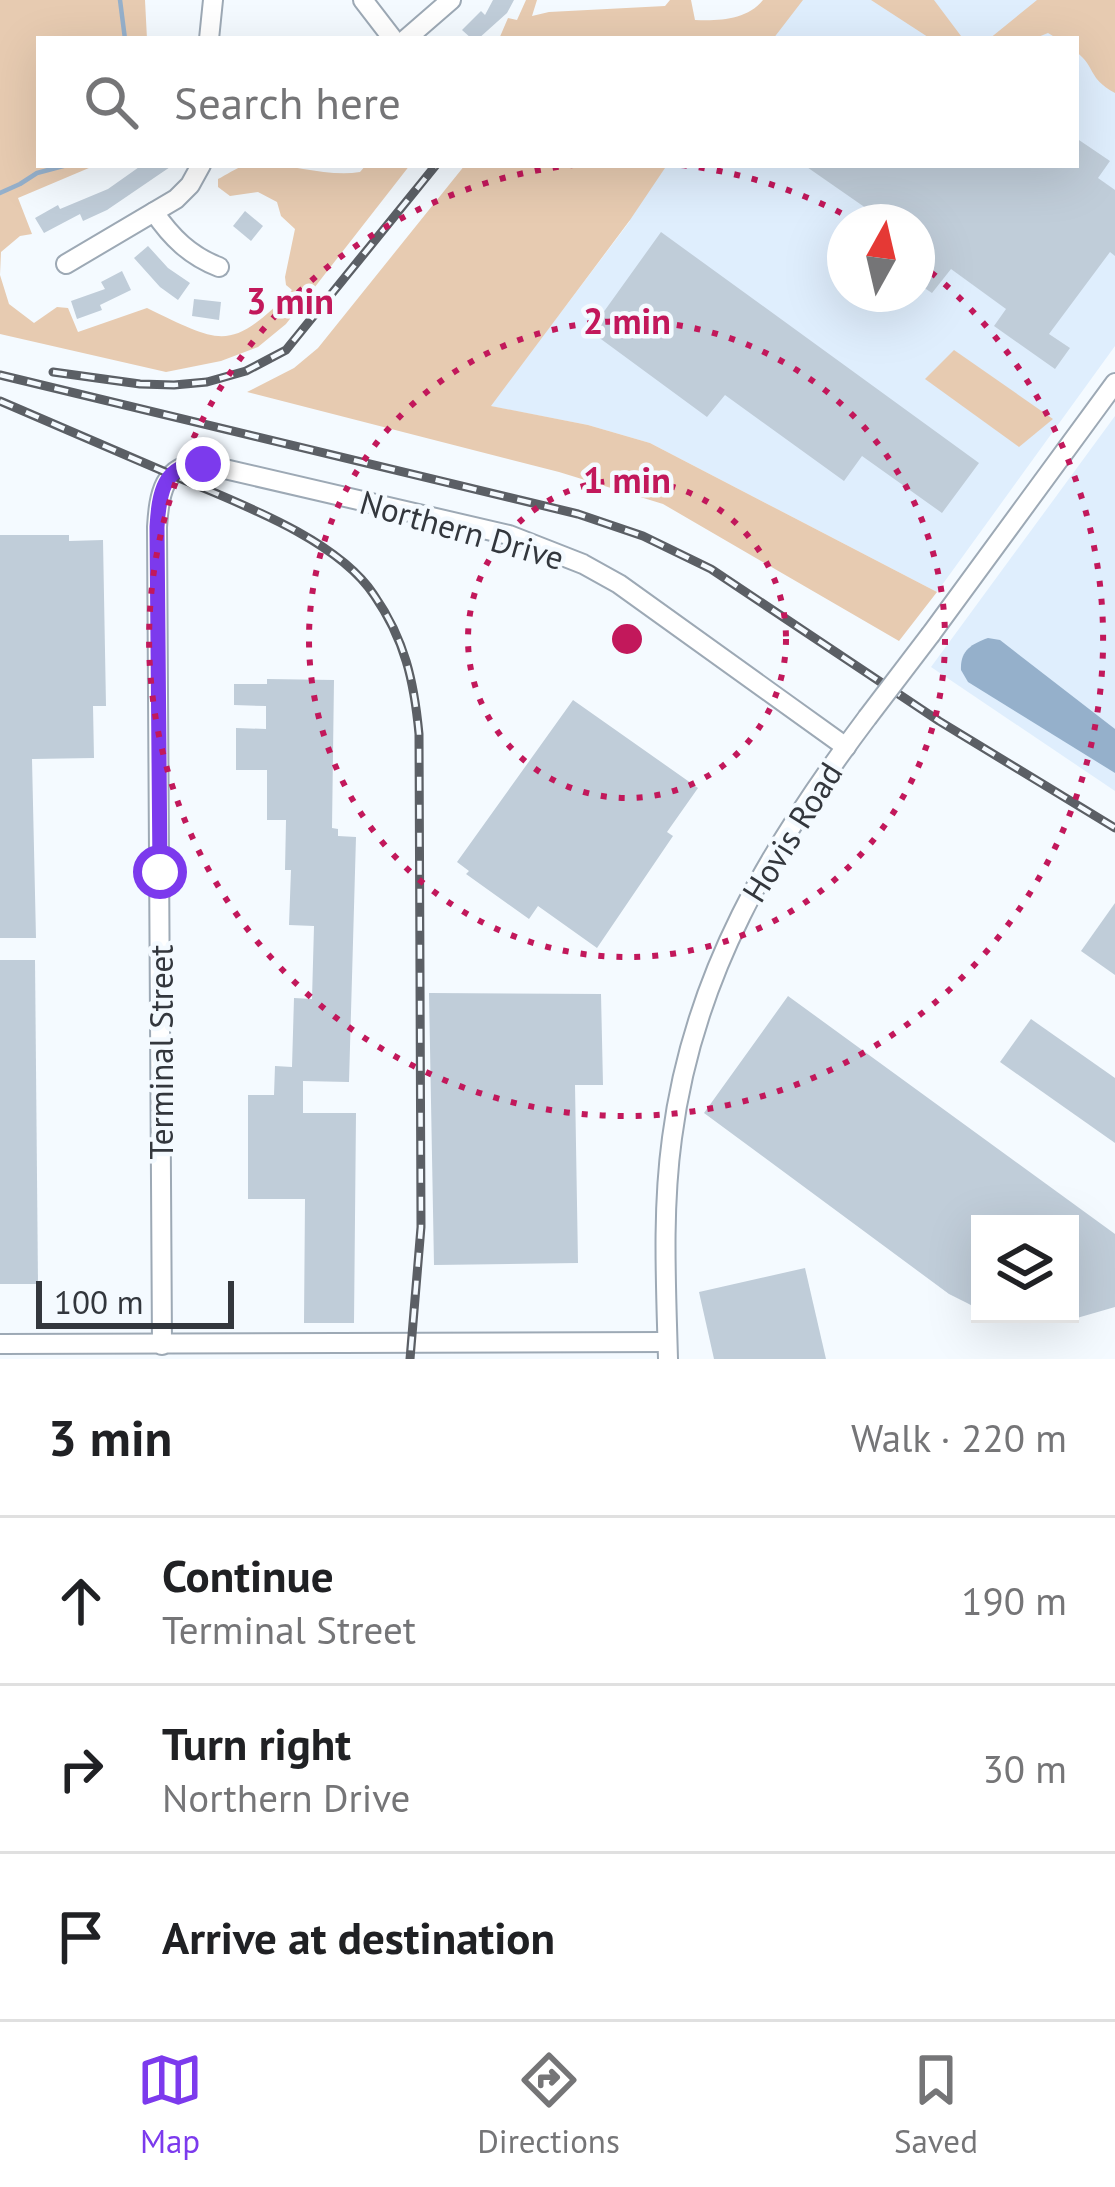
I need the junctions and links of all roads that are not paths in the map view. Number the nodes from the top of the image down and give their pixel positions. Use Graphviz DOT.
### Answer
graph roads {
  1 [pos="213,0"];
  2 [pos="363,0"];
  3 [pos="451,0"];
  4 [pos="209,36"];
  5 [pos="391,36"];
  6 [pos="409,36"];
  7 [pos="199,168"];
  8 [pos="154,212"];
  9 [pos="66,264"];
  10 [pos="219,267"];
  11 [pos="1115,383"];
  12 [pos="171,474"];
  13 [pos="846,747"];
  14 [pos="0,1344"];
  15 [pos="162,1345"];
  16 [pos="668,1350"];
  1 -- 4 [label="street"];
  2 -- 5 [label="street"];
  3 -- 6 [label="street"];
  7 -- 8 [label="street"];
  8 -- 9 [label="street"];
  8 -- 10 [label="street"];
  11 -- 13 [label="street, Hovis Road, bridge"];
  12 -- 13 [label="street, Northern Drive"];
  12 -- 15 [label="street, Terminal Street"];
  13 -- 16 [label="street, Hovis Road"];
  14 -- 15 [label="street"];
  15 -- 16 [label="street"];
}
